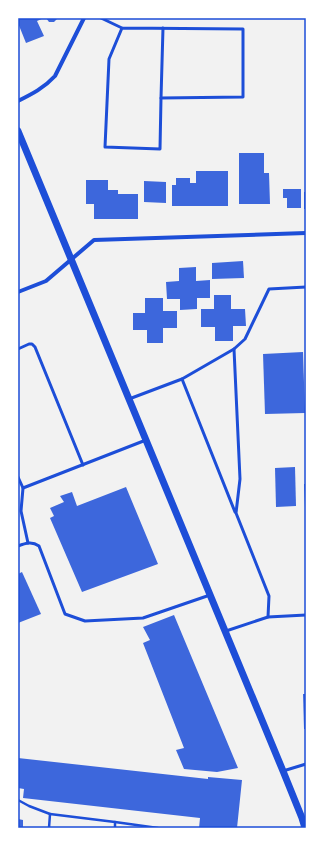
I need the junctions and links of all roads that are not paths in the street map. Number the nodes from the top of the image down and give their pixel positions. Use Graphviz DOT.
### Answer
graph roads {
  1 [pos="84,18"];
  2 [pos="101,18"];
  3 [pos="122,28"];
  4 [pos="163,28"];
  5 [pos="161,98"];
  6 [pos="18,101"];
  7 [pos="18,131"];
  8 [pos="306,233"];
  9 [pos="71,260"];
  10 [pos="306,287"];
  11 [pos="18,292"];
  12 [pos="18,349"];
  13 [pos="234,349"];
  14 [pos="182,379"];
  15 [pos="129,399"];
  16 [pos="146,440"];
  17 [pos="83,465"];
  18 [pos="18,477"];
  19 [pos="23,488"];
  20 [pos="236,513"];
  21 [pos="28,543"];
  22 [pos="18,546"];
  23 [pos="210,595"];
  24 [pos="306,615"];
  25 [pos="268,617"];
  26 [pos="226,631"];
  27 [pos="306,764"];
  28 [pos="284,771"];
  29 [pos="305,828"];
  1 -- 6 [label="street"];
  2 -- 3 [label="lane"];
  3 -- 4 [label="lane"];
  3 -- 5 [label="lane"];
  4 -- 5 [label="lane"];
  4 -- 5 [label="lane"];
  7 -- 9 [label="street"];
  8 -- 9 [label="street"];
  9 -- 11 [label="street"];
  9 -- 15 [label="street"];
  10 -- 13 [label="lane"];
  12 -- 17 [label="lane"];
  13 -- 14 [label="lane"];
  13 -- 20 [label="lane"];
  14 -- 15 [label="lane"];
  14 -- 20 [label="lane"];
  15 -- 16 [label="street"];
  16 -- 17 [label="lane"];
  16 -- 23 [label="street"];
  17 -- 19 [label="lane"];
  18 -- 19 [label="lane"];
  19 -- 21 [label="lane"];
  20 -- 25 [label="lane"];
  21 -- 22 [label="lane"];
  21 -- 23 [label="lane"];
  23 -- 26 [label="street"];
  24 -- 25 [label="lane"];
  25 -- 26 [label="lane"];
  26 -- 28 [label="street"];
  27 -- 28 [label="lane"];
  28 -- 29 [label="street"];
}
